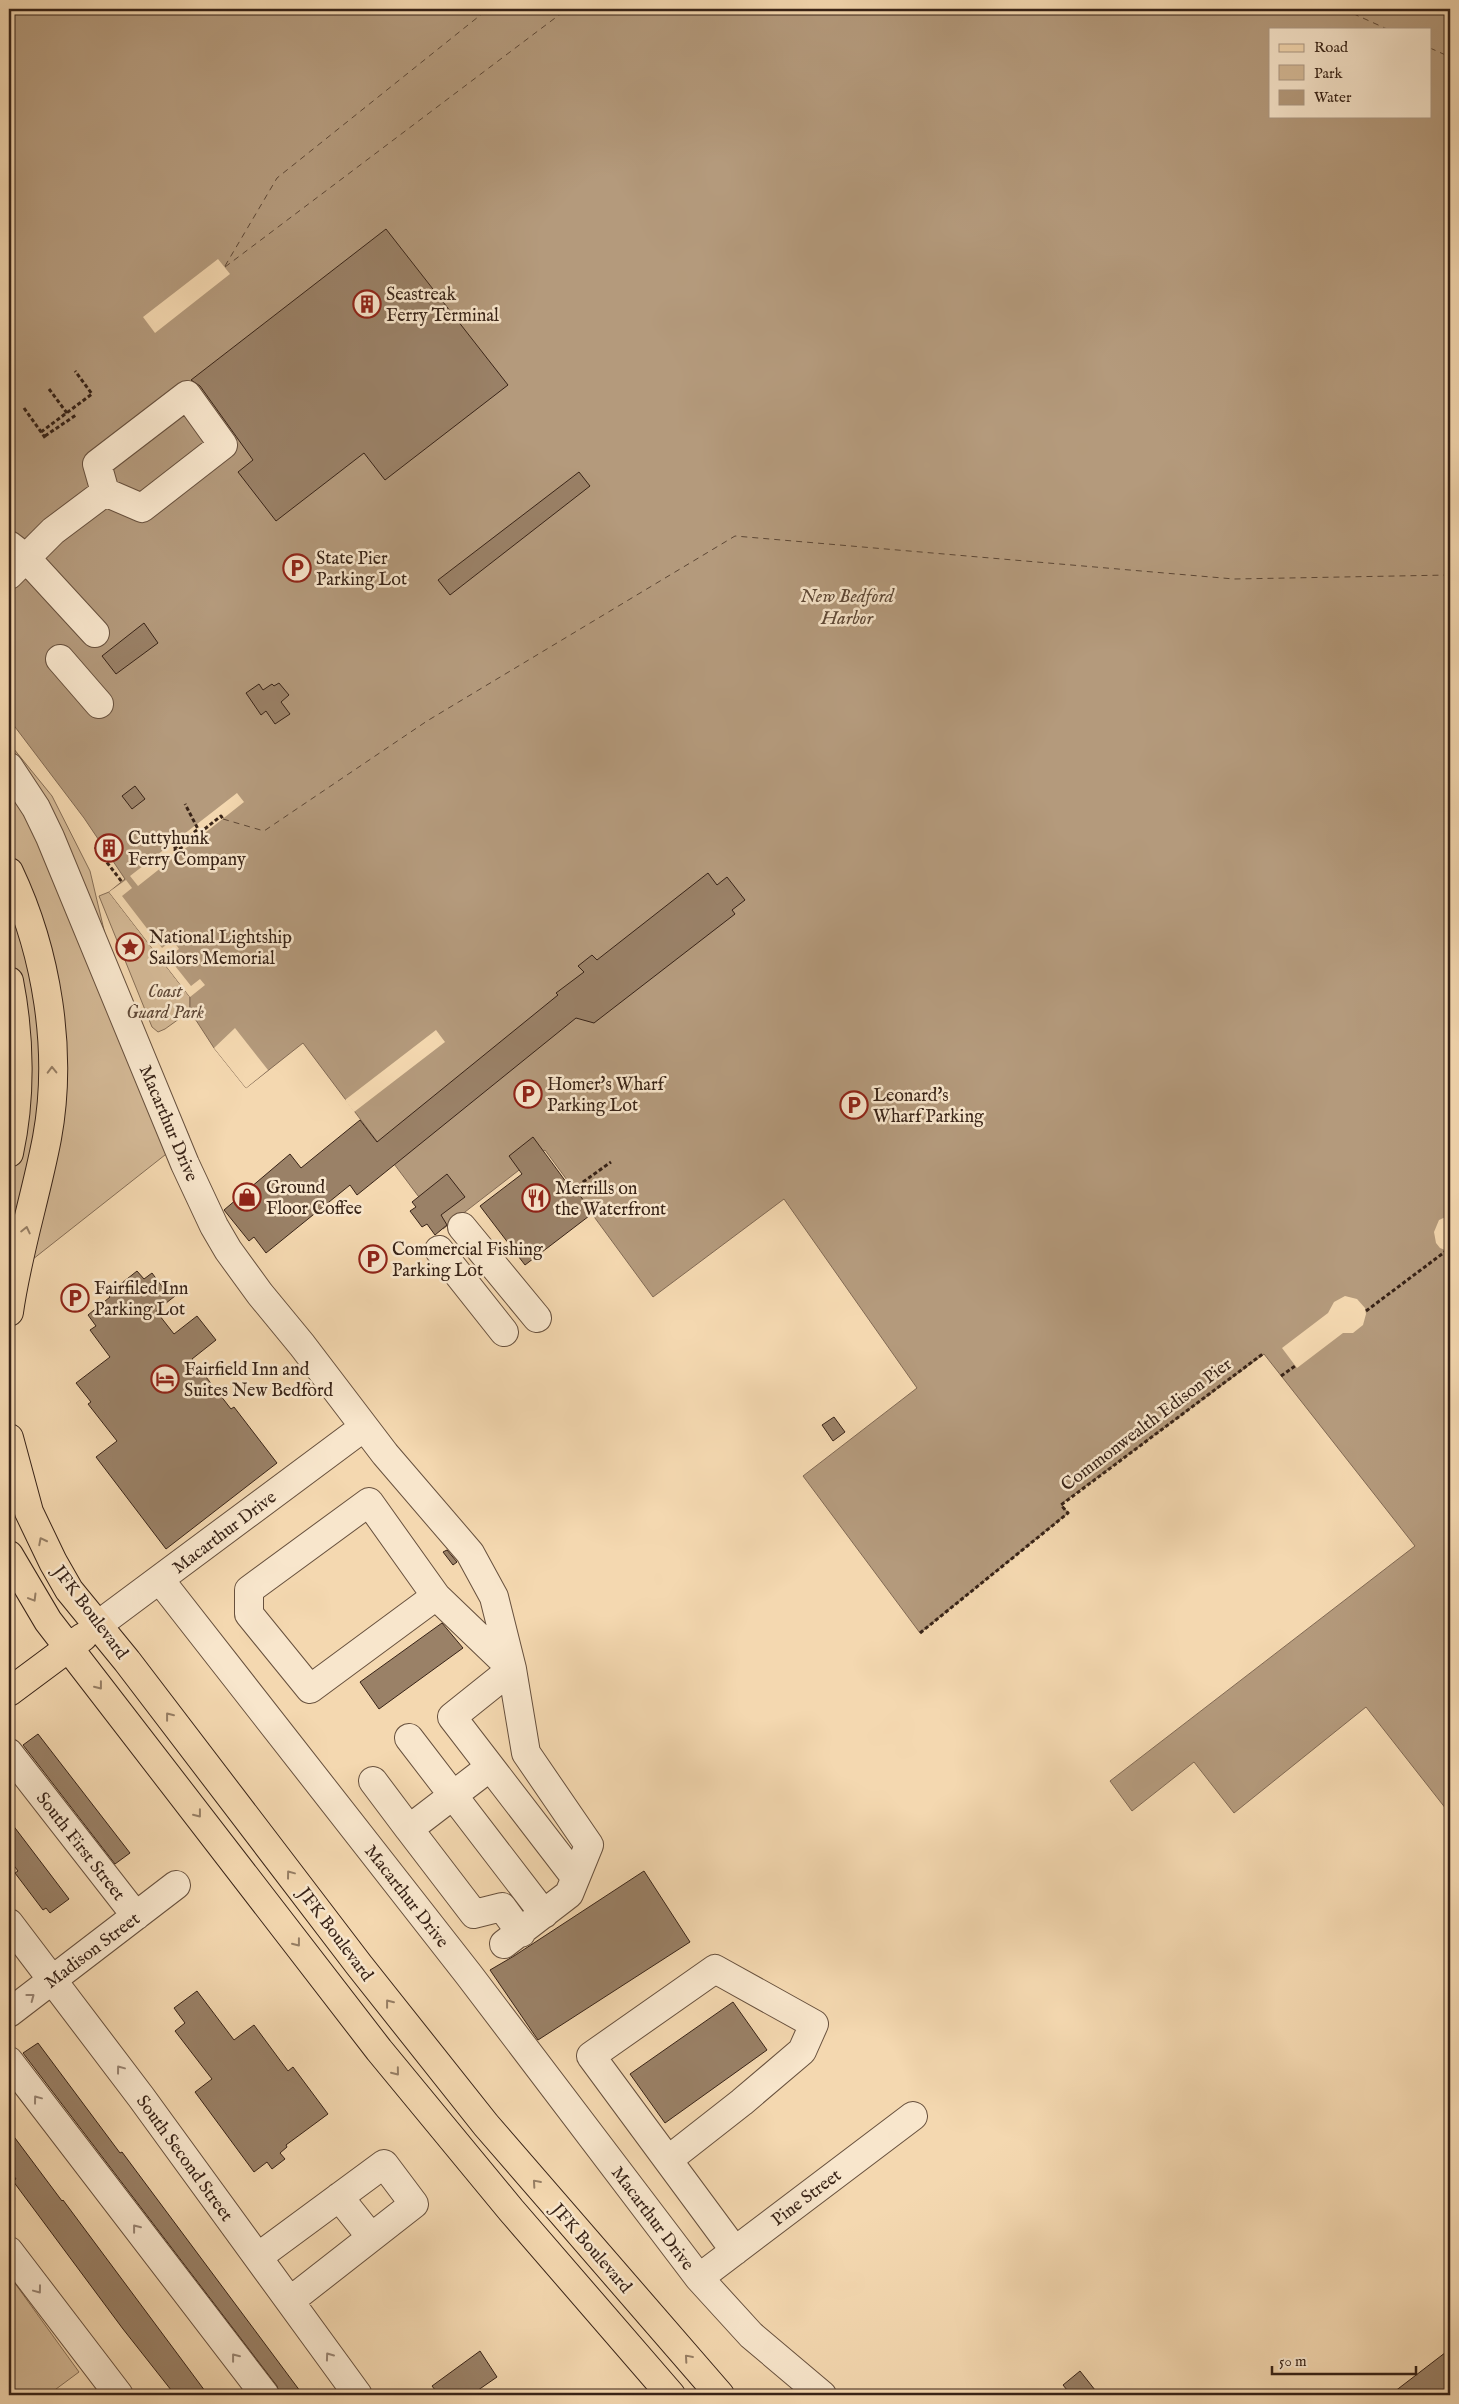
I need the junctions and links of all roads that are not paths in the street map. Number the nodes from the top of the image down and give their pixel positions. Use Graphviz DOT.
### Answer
graph roads {
  1 [pos="105,492"];
  2 [pos="14,559"];
  3 [pos="95,633"];
  4 [pos="60,658"];
  5 [pos="99,704"];
  6 [pos="9,767"];
  7 [pos="9,872"];
  8 [pos="9,982"];
  9 [pos="9,1153"];
  10 [pos="462,1228"];
  11 [pos="439,1250"];
  12 [pos="9,1312"];
  13 [pos="537,1318"];
  14 [pos="504,1332"];
  15 [pos="364,1427"];
  16 [pos="9,1438"];
  17 [pos="9,1555"];
  18 [pos="160,1580"];
  19 [pos="436,1596"];
  20 [pos="98,1625"];
  21 [pos="68,1648"];
  22 [pos="512,1669"];
  23 [pos="9,1692"];
  24 [pos="409,1738"];
  25 [pos="9,1752"];
  26 [pos="490,1767"];
  27 [pos="373,1781"];
  28 [pos="452,1796"];
  29 [pos="408,1829"];
  30 [pos="576,1877"];
  31 [pos="176,1886"];
  32 [pos="544,1914"];
  33 [pos="136,1916"];
  34 [pos="9,1923"];
  35 [pos="52,1980"];
  36 [pos="9,2013"];
  37 [pos="9,2061"];
  38 [pos="913,2116"];
  39 [pos="668,2160"];
  40 [pos="339,2197"];
  41 [pos="371,2237"];
  42 [pos="735,2250"];
  43 [pos="9,2251"];
  44 [pos="258,2257"];
  45 [pos="699,2278"];
  46 [pos="290,2301"];
  47 [pos="119,2395"];
  48 [pos="265,2395"];
  49 [pos="358,2395"];
  50 [pos="671,2395"];
  51 [pos="720,2395"];
  52 [pos="822,2395"];
  1 -- 1 [label="street"];
  1 -- 2 [label="street"];
  2 -- 3 [label="street"];
  4 -- 5 [label="street"];
  6 -- 15 [label="street, Macarthur Drive"];
  12 -- 7 [label="main road, one-way"];
  8 -- 9 [label="main road"];
  10 -- 13 [label="street"];
  11 -- 14 [label="street"];
  15 -- 18 [label="street, Macarthur Drive"];
  15 -- 22 [label="street"];
  20 -- 16 [label="main road, JFK Boulevard, one-way"];
  17 -- 21 [label="main road, JFK Boulevard, one-way"];
  18 -- 20 [label="street"];
  18 -- 45 [label="street, Macarthur Drive"];
  19 -- 19 [label="street"];
  19 -- 22 [label="street"];
  20 -- 21 [label="main road"];
  51 -- 20 [label="main road, JFK Boulevard, one-way"];
  21 -- 23 [label="main road"];
  21 -- 50 [label="main road, JFK Boulevard, one-way"];
  22 -- 26 [label="street"];
  22 -- 30 [label="street"];
  24 -- 28 [label="street"];
  25 -- 33 [label="street, South First Street"];
  26 -- 28 [label="street"];
  26 -- 30 [label="street"];
  27 -- 29 [label="street"];
  28 -- 29 [label="street"];
  28 -- 32 [label="street"];
  29 -- 32 [label="street"];
  30 -- 32 [label="street"];
  31 -- 33 [label="street, Madison Street"];
  33 -- 35 [label="street, Madison Street"];
  34 -- 35 [label="street, South Second Street"];
  36 -- 35 [label="street, Madison Street, one-way"];
  44 -- 35 [label="street, South Second Street, one-way"];
  48 -- 37 [label="street, one-way"];
  38 -- 42 [label="street, Pine Street"];
  39 -- 39 [label="street"];
  39 -- 42 [label="street"];
  40 -- 41 [label="street"];
  40 -- 41 [label="street"];
  40 -- 44 [label="street"];
  41 -- 46 [label="street"];
  42 -- 45 [label="street, Pine Street"];
  43 -- 47 [label="street, one-way"];
  44 -- 46 [label="street, South Second Street"];
  45 -- 52 [label="street, Macarthur Drive"];
  49 -- 46 [label="street, South Second Street, one-way"];
}
